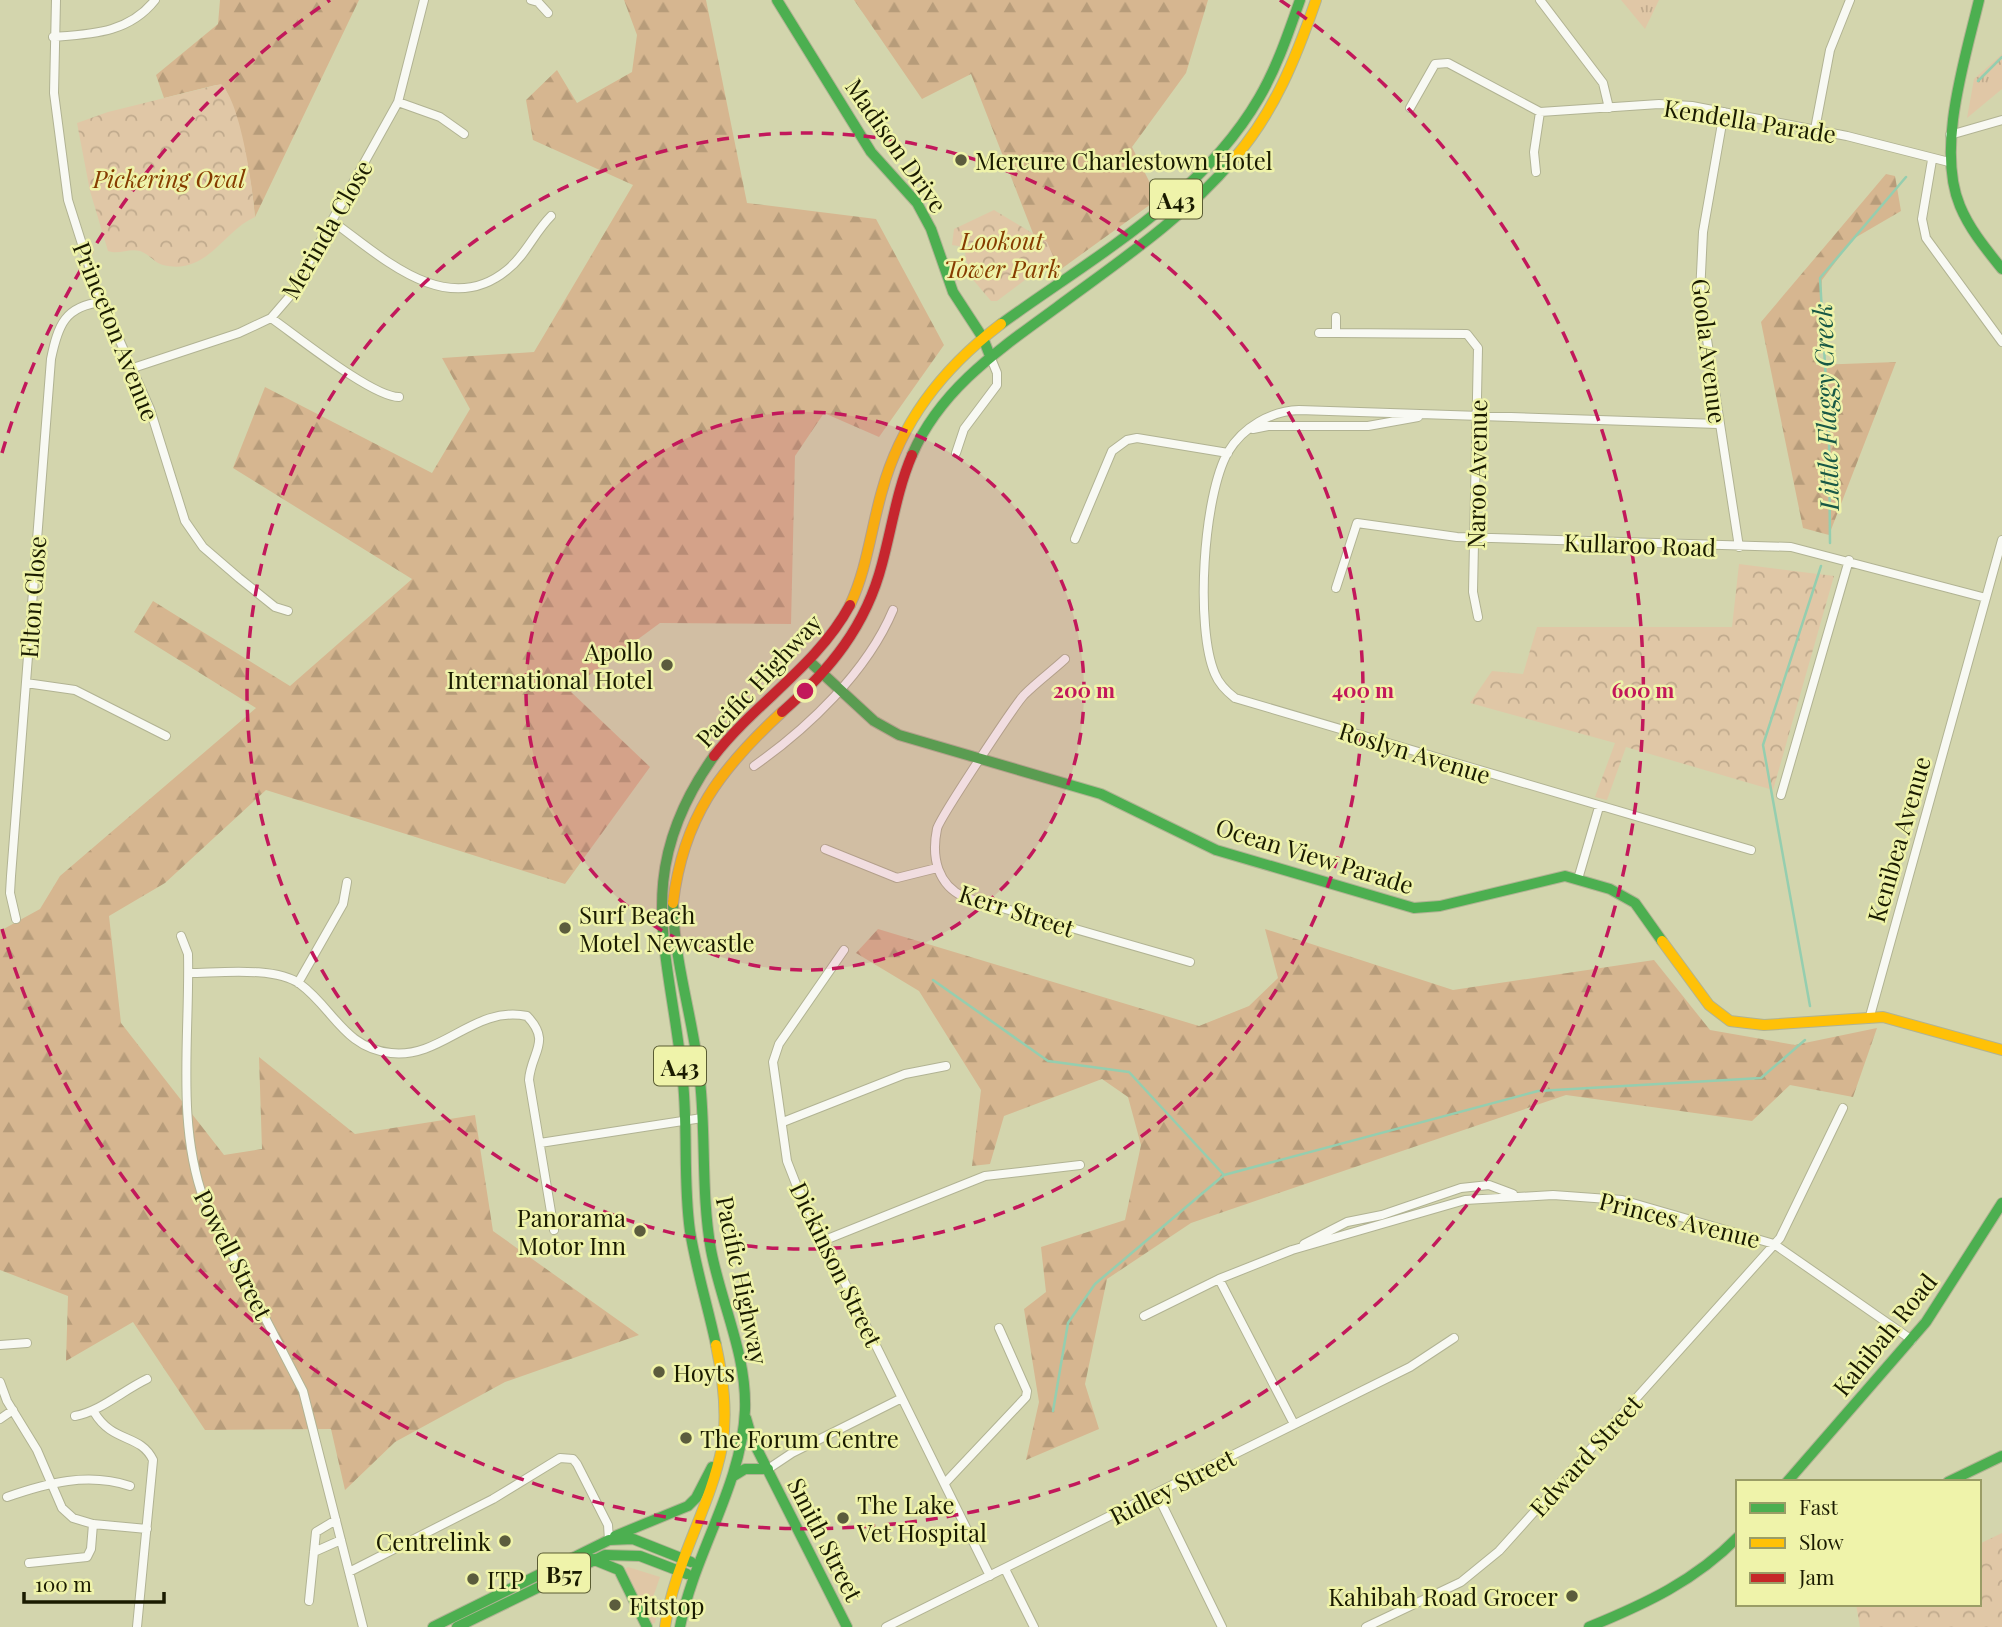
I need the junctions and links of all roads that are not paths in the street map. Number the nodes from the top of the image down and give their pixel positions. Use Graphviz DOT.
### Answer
graph roads {
  1 [pos="56,0"];
  2 [pos="155,0"];
  3 [pos="424,0"];
  4 [pos="531,0"];
  5 [pos="777,0"];
  6 [pos="1300,0"];
  7 [pos="1316,0"];
  8 [pos="1540,0"];
  9 [pos="1850,0"];
  10 [pos="1979,0"];
  11 [pos="548,13"];
  12 [pos="53,37"];
  13 [pos="398,102"];
  14 [pos="1410,108"];
  15 [pos="1609,108"];
  16 [pos="1540,112"];
  17 [pos="1724,112"];
  18 [pos="2002,120"];
  19 [pos="1815,129"];
  20 [pos="464,134"];
  21 [pos="1950,135"];
  22 [pos="1932,160"];
  23 [pos="1949,162"];
  24 [pos="1536,172"];
  25 [pos="551,216"];
  26 [pos="332,221"];
  27 [pos="2002,269"];
  28 [pos="102,302"];
  29 [pos="1336,317"];
  30 [pos="271,318"];
  31 [pos="1319,333"];
  32 [pos="1336,333"];
  33 [pos="983,338"];
  34 [pos="2002,342"];
  35 [pos="990,356"];
  36 [pos="133,368"];
  37 [pos="399,397"];
  38 [pos="1424,415"];
  39 [pos="1477,416"];
  40 [pos="1718,424"];
  41 [pos="1249,430"];
  42 [pos="956,453"];
  43 [pos="1228,453"];
  44 [pos="1474,538"];
  45 [pos="1074,539"];
  46 [pos="2002,540"];
  47 [pos="1739,547"];
  48 [pos="1849,560"];
  49 [pos="1336,588"];
  50 [pos="1986,598"];
  51 [pos="894,610"];
  52 [pos="288,611"];
  53 [pos="1478,617"];
  54 [pos="1065,659"];
  55 [pos="810,662"];
  56 [pos="824,675"];
  57 [pos="26,683"];
  58 [pos="840,690"];
  59 [pos="166,736"];
  60 [pos="981,760"];
  61 [pos="754,765"];
  62 [pos="1781,795"];
  63 [pos="1599,807"];
  64 [pos="825,849"];
  65 [pos="1751,850"];
  66 [pos="937,868"];
  67 [pos="1577,880"];
  68 [pos="347,882"];
  69 [pos="16,919"];
  70 [pos="181,936"];
  71 [pos="844,950"];
  72 [pos="1190,962"];
  73 [pos="189,973"];
  74 [pos="299,983"];
  75 [pos="1870,1016"];
  76 [pos="2002,1051"];
  77 [pos="946,1066"];
  78 [pos="1843,1108"];
  79 [pos="702,1118"];
  80 [pos="684,1121"];
  81 [pos="783,1122"];
  82 [pos="540,1143"];
  83 [pos="1080,1165"];
  84 [pos="1516,1195"];
  85 [pos="2002,1203"];
  86 [pos="554,1230"];
  87 [pos="825,1240"];
  88 [pos="1774,1244"];
  89 [pos="1292,1250"];
  90 [pos="1220,1279"];
  91 [pos="1144,1316"];
  92 [pos="999,1328"];
  93 [pos="1454,1338"];
  94 [pos="1912,1340"];
  95 [pos="27,1343"];
  96 [pos="0,1345"];
  97 [pos="147,1380"];
  98 [pos="0,1382"];
  99 [pos="902,1398"];
  100 [pos="13,1410"];
  101 [pos="94,1412"];
  102 [pos="745,1415"];
  103 [pos="75,1416"];
  104 [pos="0,1419"];
  105 [pos="1294,1424"];
  106 [pos="720,1452"];
  107 [pos="2002,1456"];
  108 [pos="768,1469"];
  109 [pos="732,1477"];
  110 [pos="1789,1480"];
  111 [pos="1952,1480"];
  112 [pos="51,1482"];
  113 [pos="945,1483"];
  114 [pos="130,1486"];
  115 [pos="1157,1494"];
  116 [pos="8,1497"];
  117 [pos="336,1520"];
  118 [pos="93,1524"];
  119 [pos="147,1529"];
  120 [pos="1736,1539"];
  121 [pos="341,1540"];
  122 [pos="609,1540"];
  123 [pos="314,1552"];
  124 [pos="682,1558"];
  125 [pos="592,1559"];
  126 [pos="29,1563"];
  127 [pos="1005,1569"];
  128 [pos="677,1570"];
  129 [pos="695,1570"];
  130 [pos="349,1572"];
  131 [pos="990,1576"];
  132 [pos="309,1601"];
  133 [pos="137,1627"];
  134 [pos="363,1627"];
  135 [pos="433,1627"];
  136 [pos="457,1627"];
  137 [pos="647,1627"];
  138 [pos="665,1627"];
  139 [pos="680,1627"];
  140 [pos="847,1627"];
  141 [pos="887,1627"];
  142 [pos="1034,1627"];
  143 [pos="1222,1627"];
  144 [pos="1366,1627"];
  145 [pos="1589,1627"];
  1 -- 12 [label="street, Princeton Avenue"];
  2 -- 12 [label="street"];
  3 -- 13 [label="street, Merinda Close"];
  4 -- 11 [label="street"];
  5 -- 33 [label="main road, Madison Drive"];
  6 -- 33 [label="main road, Pacific Highway / A43"];
  7 -- 35 [label="main road, Pacific Highway / A43"];
  8 -- 15 [label="street"];
  9 -- 19 [label="street"];
  10 -- 21 [label="main road"];
  12 -- 28 [label="street, Princeton Avenue"];
  13 -- 20 [label="street"];
  13 -- 26 [label="street, Merinda Close"];
  14 -- 16 [label="street"];
  15 -- 16 [label="street, Kendella Parade"];
  15 -- 17 [label="street, Kendella Parade"];
  16 -- 24 [label="street"];
  17 -- 19 [label="street, Kendella Parade"];
  17 -- 40 [label="street, Goola Avenue"];
  18 -- 21 [label="street"];
  19 -- 22 [label="street, Kendella Parade"];
  21 -- 23 [label="main road"];
  22 -- 23 [label="street, Kendella Parade"];
  22 -- 34 [label="street"];
  23 -- 27 [label="main road"];
  25 -- 26 [label="street"];
  26 -- 30 [label="street, Merinda Close"];
  28 -- 36 [label="street, Princeton Avenue"];
  28 -- 57 [label="street, Elton Close"];
  29 -- 32 [label="street"];
  30 -- 36 [label="street, Merinda Close"];
  30 -- 37 [label="street"];
  31 -- 32 [label="street"];
  32 -- 39 [label="street, Naroo Avenue"];
  33 -- 35 [label="main road, Madison Drive"];
  33 -- 55 [label="main road, Pacific Highway / A43"];
  35 -- 42 [label="street"];
  35 -- 56 [label="main road, Pacific Highway / A43"];
  36 -- 52 [label="street, Princeton Avenue"];
  38 -- 39 [label="street, Roslyn Avenue"];
  38 -- 41 [label="street, Roslyn Avenue"];
  38 -- 41 [label="street, Roslyn Avenue"];
  39 -- 40 [label="street, Roslyn Avenue"];
  39 -- 44 [label="street, Naroo Avenue"];
  40 -- 47 [label="street, Goola Avenue"];
  41 -- 43 [label="street, Roslyn Avenue"];
  43 -- 45 [label="street"];
  43 -- 63 [label="street, Roslyn Avenue"];
  44 -- 47 [label="street, Kullaroo Road"];
  44 -- 49 [label="street, Kullaroo Road"];
  44 -- 53 [label="street, Naroo Avenue"];
  46 -- 50 [label="street, Kenibea Avenue"];
  47 -- 48 [label="street, Kullaroo Road"];
  48 -- 50 [label="street, Kullaroo Road"];
  48 -- 62 [label="street"];
  50 -- 75 [label="street, Kenibea Avenue"];
  51 -- 58 [label="street"];
  54 -- 60 [label="street, Kerr Street"];
  55 -- 56 [label="main road, Ocean View Parade"];
  55 -- 80 [label="main road, Pacific Highway / A43"];
  56 -- 58 [label="main road, Ocean View Parade"];
  56 -- 79 [label="main road, Pacific Highway / A43"];
  57 -- 59 [label="street"];
  57 -- 69 [label="street, Elton Close"];
  58 -- 60 [label="main road, Ocean View Parade"];
  58 -- 61 [label="street"];
  60 -- 66 [label="street, Kerr Street"];
  60 -- 67 [label="main road, Ocean View Parade"];
  63 -- 65 [label="street, Roslyn Avenue"];
  63 -- 67 [label="street"];
  64 -- 66 [label="street"];
  66 -- 72 [label="street, Kerr Street"];
  67 -- 75 [label="main road, Ocean View Parade"];
  68 -- 74 [label="street"];
  70 -- 73 [label="street, Powell Street"];
  71 -- 81 [label="street, Dickinson Street"];
  73 -- 74 [label="street"];
  73 -- 117 [label="street, Powell Street"];
  74 -- 82 [label="street"];
  75 -- 76 [label="main road"];
  77 -- 81 [label="street"];
  78 -- 88 [label="street, Edward Street"];
  79 -- 80 [label="street"];
  79 -- 102 [label="main road, Pacific Highway / A43"];
  80 -- 82 [label="street"];
  80 -- 106 [label="main road, Pacific Highway / A43"];
  81 -- 87 [label="street, Dickinson Street"];
  82 -- 86 [label="street"];
  83 -- 87 [label="street"];
  84 -- 88 [label="street, Princes Avenue"];
  84 -- 89 [label="street, Princes Avenue"];
  84 -- 89 [label="street"];
  85 -- 94 [label="main road, Kahibah Road"];
  87 -- 99 [label="street, Dickinson Street"];
  88 -- 94 [label="street, Princes Avenue"];
  88 -- 144 [label="street, Edward Street"];
  89 -- 90 [label="street, Princes Avenue"];
  90 -- 91 [label="street, Princes Avenue"];
  90 -- 105 [label="street"];
  92 -- 113 [label="street"];
  93 -- 105 [label="street, Ridley Street"];
  94 -- 110 [label="main road, Kahibah Road"];
  95 -- 96 [label="street"];
  97 -- 101 [label="street"];
  98 -- 100 [label="street"];
  99 -- 108 [label="street"];
  99 -- 113 [label="street, Dickinson Street"];
  100 -- 104 [label="street"];
  100 -- 112 [label="street"];
  101 -- 103 [label="street"];
  101 -- 119 [label="street"];
  102 -- 108 [label="main road, Smith Street"];
  102 -- 109 [label="main road, Pacific Highway / A43"];
  105 -- 115 [label="street, Ridley Street"];
  106 -- 122 [label="main road"];
  106 -- 124 [label="main road, Pacific Highway / A43"];
  107 -- 111 [label="main road"];
  108 -- 109 [label="main road, Smith Street"];
  108 -- 140 [label="main road, Smith Street"];
  109 -- 129 [label="main road, Pacific Highway / A43"];
  112 -- 114 [label="street"];
  112 -- 116 [label="street"];
  112 -- 118 [label="street"];
  113 -- 131 [label="street, Dickinson Street"];
  115 -- 127 [label="street, Ridley Street"];
  115 -- 143 [label="street"];
  117 -- 121 [label="street, Powell Street"];
  117 -- 123 [label="street"];
  118 -- 119 [label="street"];
  118 -- 126 [label="street"];
  119 -- 133 [label="street"];
  120 -- 145 [label="main road"];
  121 -- 123 [label="street"];
  121 -- 130 [label="street, Powell Street"];
  122 -- 124 [label="main road, B57"];
  122 -- 130 [label="street"];
  122 -- 135 [label="main road, B57"];
  123 -- 132 [label="street"];
  124 -- 128 [label="main road, Pacific Highway / A43"];
  124 -- 129 [label="main road, B57"];
  125 -- 128 [label="main road, B57"];
  125 -- 136 [label="main road, B57"];
  125 -- 137 [label="main road"];
  127 -- 131 [label="street, Ridley Street"];
  127 -- 142 [label="street"];
  128 -- 129 [label="main road, B57"];
  128 -- 138 [label="main road, Pacific Highway / A43"];
  129 -- 139 [label="main road, Pacific Highway / A43"];
  130 -- 134 [label="street, Powell Street"];
  131 -- 141 [label="street, Ridley Street"];
}
